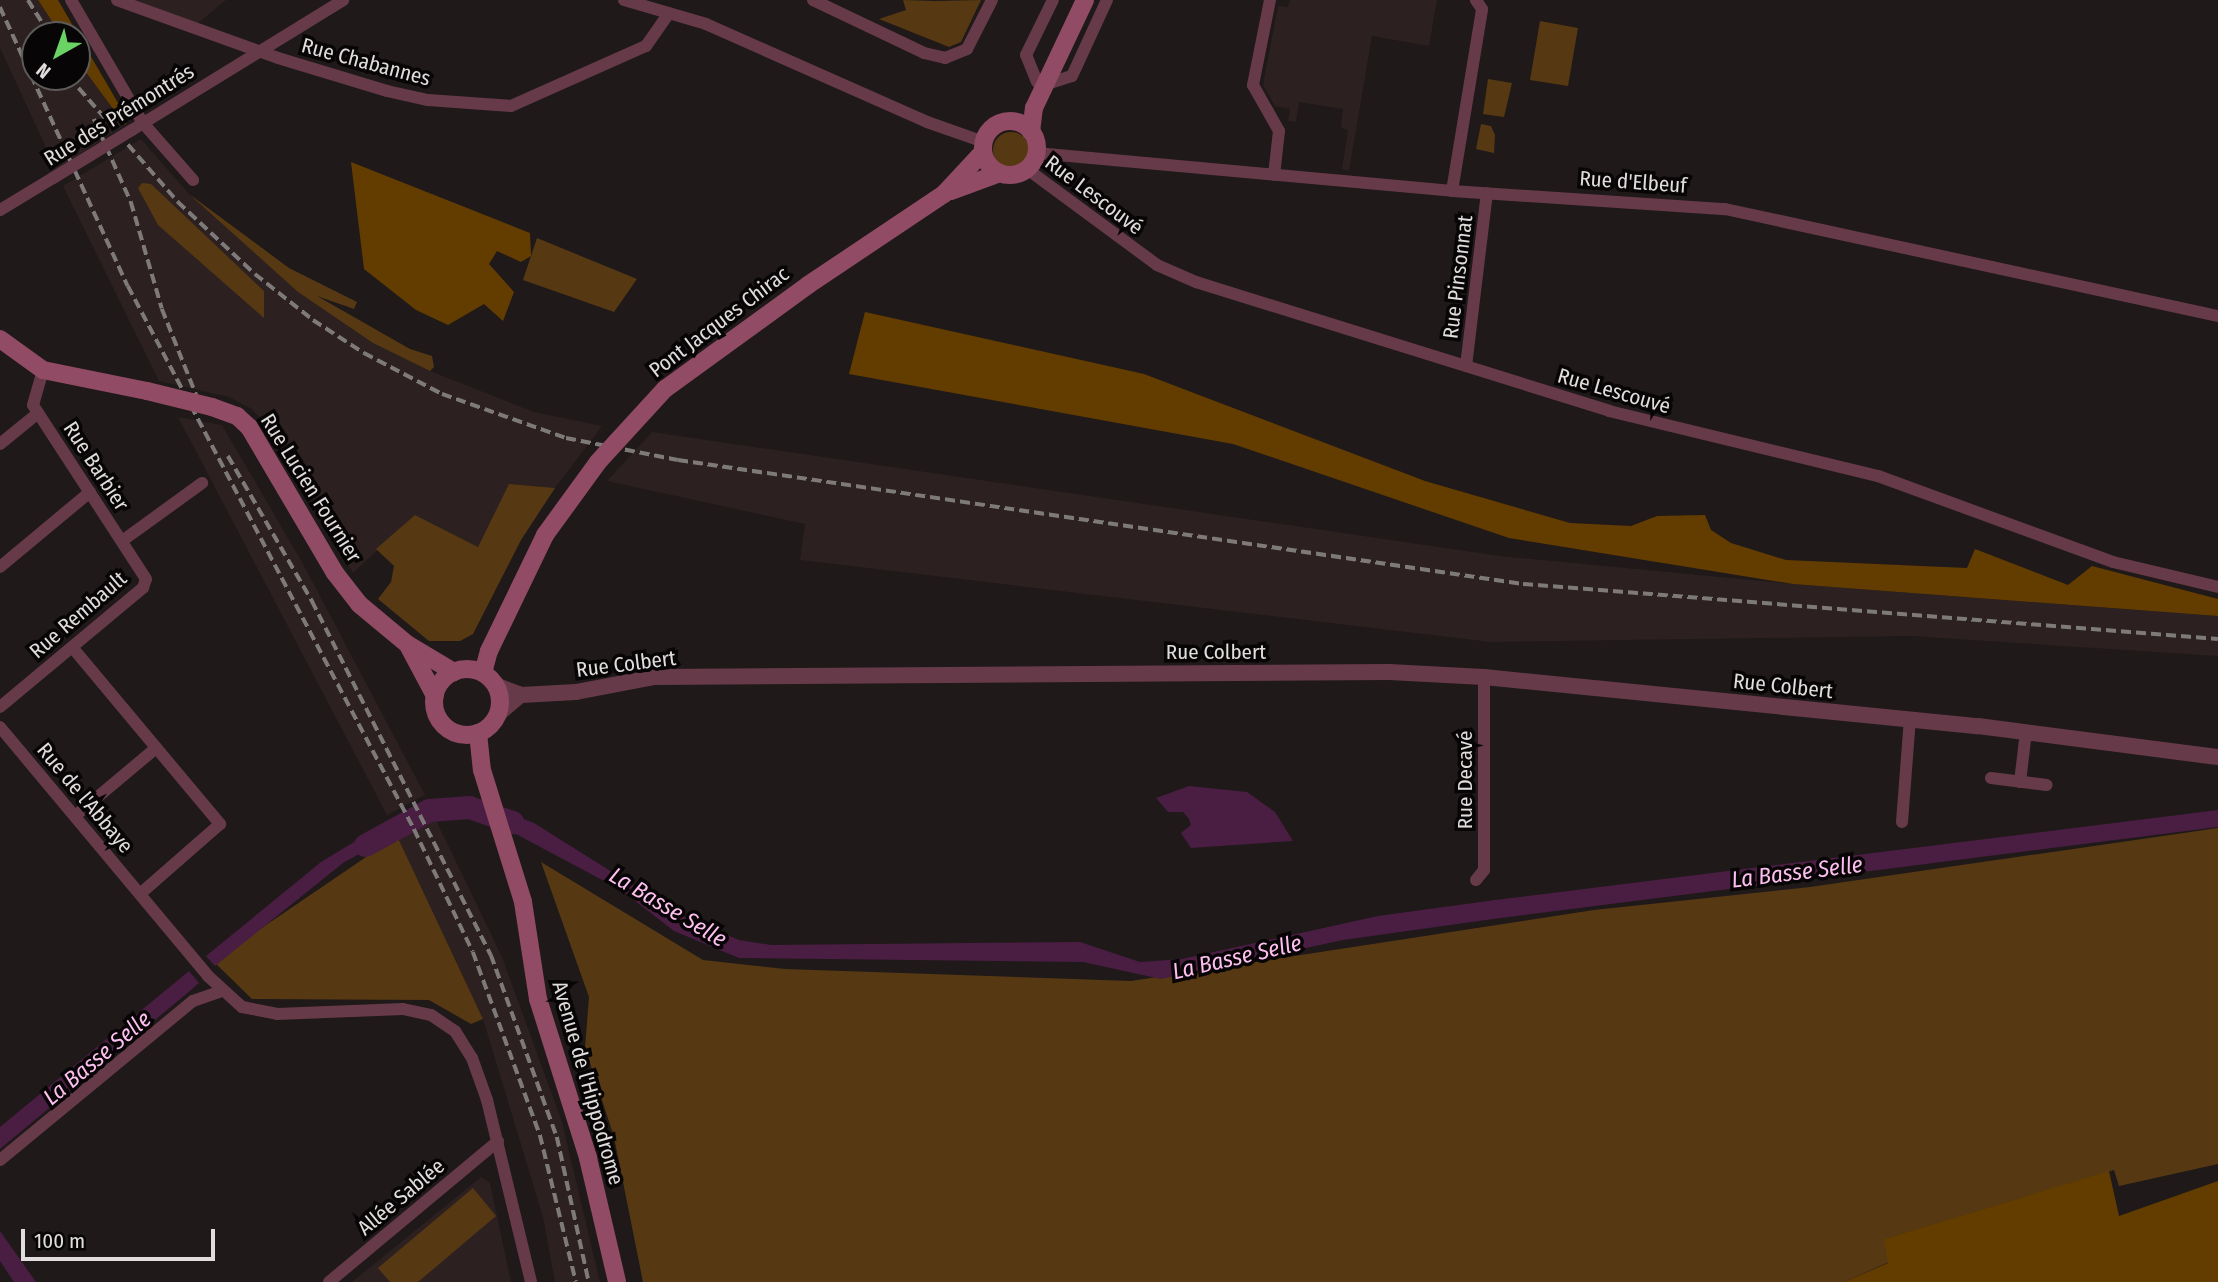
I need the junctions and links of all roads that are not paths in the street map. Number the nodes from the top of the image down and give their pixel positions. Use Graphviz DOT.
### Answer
graph roads {
  1 [pos="71,0"];
  2 [pos="117,0"];
  3 [pos="343,0"];
  4 [pos="624,0"];
  5 [pos="663,0"];
  6 [pos="813,0"];
  7 [pos="992,0"];
  8 [pos="1053,0"];
  9 [pos="1075,0"];
  10 [pos="1085,0"];
  11 [pos="1107,0"];
  12 [pos="1270,0"];
  13 [pos="1476,0"];
  14 [pos="669,13"];
  15 [pos="258,51"];
  16 [pos="1041,84"];
  17 [pos="1010,122"];
  18 [pos="138,126"];
  19 [pos="1031,132"];
  20 [pos="984,147"];
  21 [pos="1032,161"];
  22 [pos="1000,173"];
  23 [pos="1274,175"];
  24 [pos="192,180"];
  25 [pos="1452,191"];
  26 [pos="1487,193"];
  27 [pos="944,194"];
  28 [pos="0,210"];
  29 [pos="2218,316"];
  30 [pos="0,339"];
  31 [pos="1466,366"];
  32 [pos="43,370"];
  33 [pos="38,412"];
  34 [pos="0,444"];
  35 [pos="202,483"];
  36 [pos="90,492"];
  37 [pos="122,541"];
  38 [pos="0,567"];
  39 [pos="146,579"];
  40 [pos="2218,587"];
  41 [pos="407,644"];
  42 [pos="72,647"];
  43 [pos="454,672"];
  44 [pos="1484,677"];
  45 [pos="489,679"];
  46 [pos="521,695"];
  47 [pos="435,696"];
  48 [pos="0,706"];
  49 [pos="498,714"];
  50 [pos="1910,719"];
  51 [pos="0,727"];
  52 [pos="2026,732"];
  53 [pos="478,733"];
  54 [pos="156,748"];
  55 [pos="2218,757"];
  56 [pos="1991,778"];
  57 [pos="2021,782"];
  58 [pos="2047,785"];
  59 [pos="75,816"];
  60 [pos="1902,822"];
  61 [pos="1476,880"];
  62 [pos="140,894"];
  63 [pos="222,990"];
  64 [pos="498,1142"];
  65 [pos="0,1160"];
  66 [pos="329,1282"];
  67 [pos="531,1282"];
  68 [pos="617,1282"];
  1 -- 18 [label="street"];
  2 -- 15 [label="street, Rue Chabannes"];
  3 -- 15 [label="street, Rue des Prémontrés"];
  4 -- 14 [label="street"];
  5 -- 14 [label="street"];
  6 -- 7 [label="street"];
  8 -- 16 [label="street"];
  9 -- 16 [label="main road"];
  10 -- 16 [label="main road"];
  11 -- 16 [label="street"];
  12 -- 23 [label="street"];
  13 -- 25 [label="street"];
  14 -- 15 [label="street, Rue Chabannes"];
  14 -- 20 [label="street"];
  15 -- 18 [label="street, Rue des Prémontrés"];
  16 -- 17 [label="main road"];
  16 -- 19 [label="main road"];
  17 -- 19 [label="main road"];
  17 -- 20 [label="main road"];
  18 -- 24 [label="street"];
  18 -- 28 [label="street, Rue des Prémontrés, bridge"];
  19 -- 21 [label="main road"];
  20 -- 22 [label="main road"];
  20 -- 27 [label="main road, Pont Jacques Chirac"];
  21 -- 22 [label="main road"];
  21 -- 23 [label="street, Rue d'Elbeuf"];
  21 -- 31 [label="street, Rue Lescouvé"];
  22 -- 27 [label="main road, Pont Jacques Chirac"];
  23 -- 25 [label="street, Rue d'Elbeuf"];
  25 -- 26 [label="street, Rue d'Elbeuf"];
  26 -- 29 [label="street, Rue d'Elbeuf"];
  26 -- 31 [label="street, Rue Pinsonnat"];
  27 -- 45 [label="main road, Pont Jacques Chirac, bridge"];
  30 -- 32 [label="main road, Rue Lucien Fournier"];
  31 -- 40 [label="street, Rue Lescouvé"];
  32 -- 33 [label="street, Rue Barbier"];
  32 -- 41 [label="main road, Rue Lucien Fournier, bridge"];
  33 -- 34 [label="street"];
  33 -- 36 [label="street, Rue Barbier"];
  35 -- 37 [label="street"];
  36 -- 37 [label="street, Rue Barbier"];
  36 -- 38 [label="street"];
  37 -- 39 [label="street, Rue Barbier"];
  39 -- 42 [label="street, Rue Rembault"];
  41 -- 43 [label="main road, Rue Lucien Fournier"];
  41 -- 47 [label="main road, Rue Lucien Fournier"];
  42 -- 48 [label="street, Rue Rembault"];
  42 -- 54 [label="street"];
  43 -- 45 [label="main road"];
  43 -- 47 [label="main road"];
  44 -- 46 [label="street, Rue Colbert"];
  44 -- 50 [label="street, Rue Colbert"];
  44 -- 61 [label="street, Rue Decavé"];
  45 -- 46 [label="street, Rue Colbert"];
  45 -- 49 [label="main road"];
  46 -- 49 [label="street"];
  47 -- 53 [label="main road"];
  49 -- 53 [label="main road"];
  50 -- 52 [label="street, Rue Colbert"];
  50 -- 60 [label="street"];
  51 -- 59 [label="street, Rue de l'Abbaye"];
  52 -- 55 [label="street, Rue Colbert"];
  52 -- 57 [label="street"];
  53 -- 68 [label="main road, Avenue de l'Hippodrome"];
  54 -- 59 [label="street"];
  54 -- 62 [label="street"];
  56 -- 57 [label="street"];
  57 -- 58 [label="street"];
  59 -- 62 [label="street, Rue de l'Abbaye"];
  62 -- 63 [label="street, Rue de l'Abbaye"];
  63 -- 64 [label="street, Rue de l'Abbaye"];
  63 -- 65 [label="street"];
  64 -- 66 [label="street, Allée Sablée"];
  64 -- 67 [label="street, Rue de l'Abbaye"];
}
